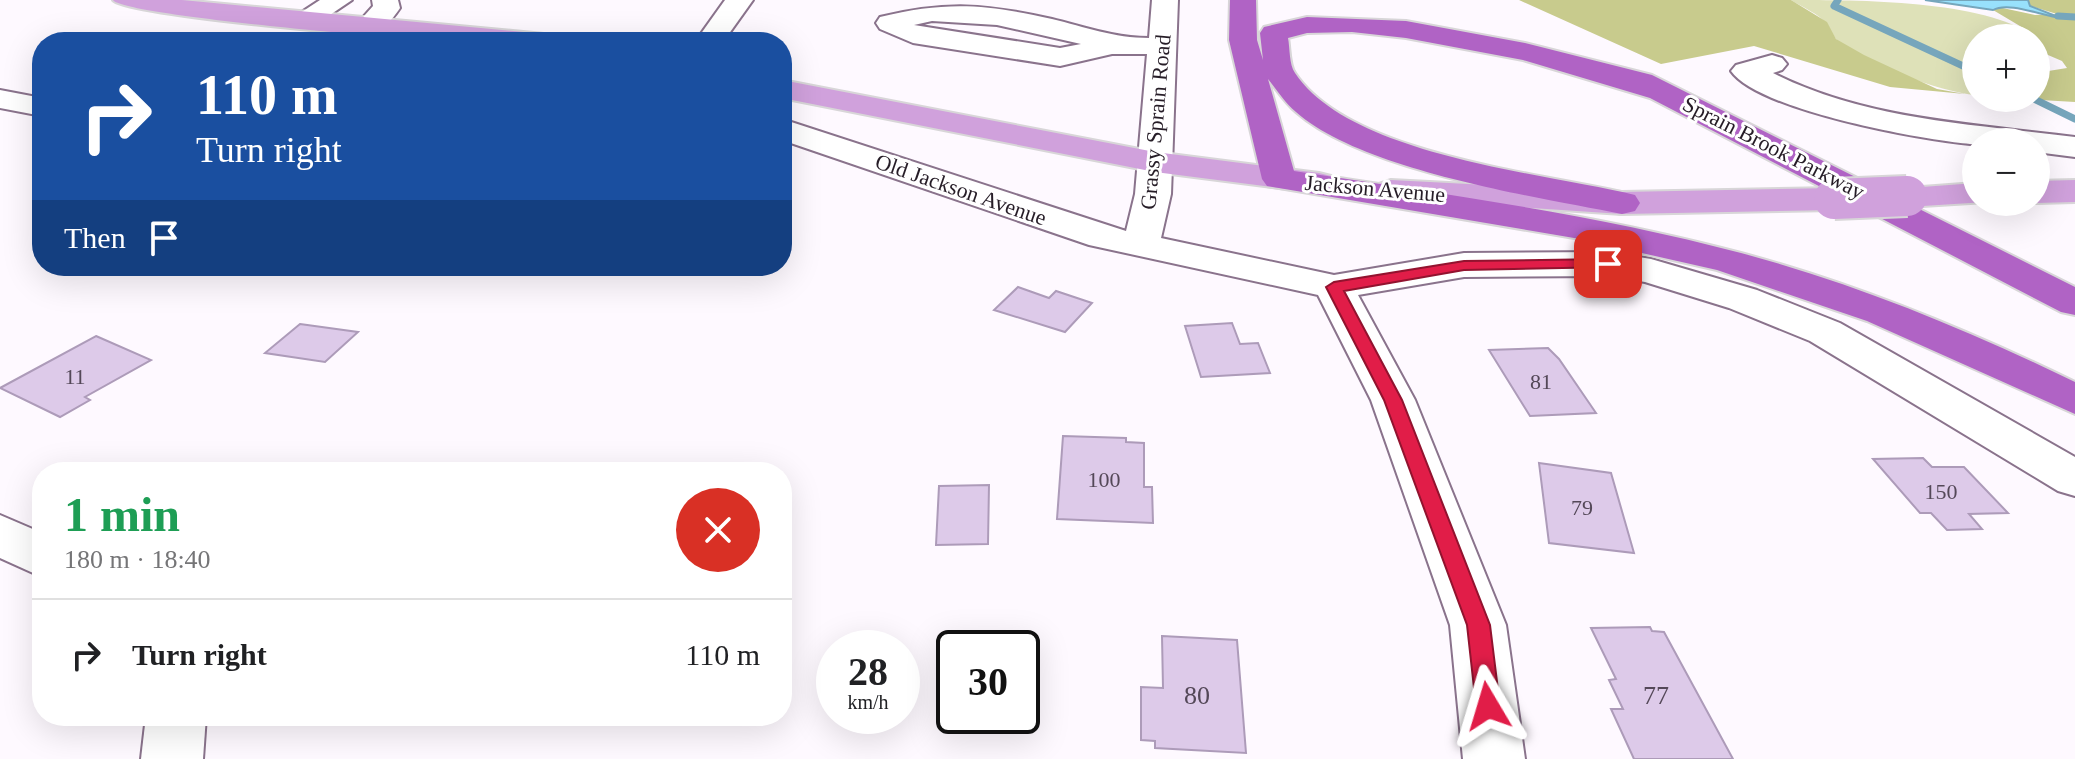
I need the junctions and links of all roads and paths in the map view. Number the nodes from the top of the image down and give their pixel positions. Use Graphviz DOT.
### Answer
graph roads {
  1 [pos="126,0"];
  2 [pos="339,0"];
  3 [pos="740,0"];
  4 [pos="1165,0"];
  5 [pos="1243,0"];
  6 [pos="389,7"];
  7 [pos="305,19"];
  8 [pos="1510,19"];
  9 [pos="500,32"];
  10 [pos="715,32"];
  11 [pos="1112,46"];
  12 [pos="1162,46"];
  13 [pos="1772,64"];
  14 [pos="792,91"];
  15 [pos="1666,93"];
  16 [pos="0,99"];
  17 [pos="32,105"];
  18 [pos="792,132"];
  19 [pos="2075,147"];
  20 [pos="1155,162"];
  21 [pos="1279,179"];
  22 [pos="2075,191"];
  23 [pos="2050,192"];
  24 [pos="1962,194"];
  25 [pos="1622,203"];
  26 [pos="1141,244"];
  27 [pos="1334,287"];
  28 [pos="2075,303"];
  29 [pos="2075,400"];
  30 [pos="2075,479"];
  31 [pos="0,534"];
  32 [pos="32,552"];
  33 [pos="175,726"];
  34 [pos="172,759"];
  35 [pos="1494,759"];
  1 -- 7 [label="main road"];
  2 -- 7 [label="street"];
  3 -- 10 [label="street"];
  4 -- 12 [label="street, Grassy Sprain Road"];
  5 -- 21 [label="highway"];
  6 -- 7 [label="main road"];
  6 -- 9 [label="main road"];
  8 -- 15 [label="highway, Sprain Brook Parkway"];
  11 -- 11 [label="street"];
  11 -- 12 [label="street"];
  12 -- 20 [label="street, Grassy Sprain Road"];
  13 -- 19 [label="street"];
  14 -- 20 [label="main road, Jackson Avenue"];
  15 -- 25 [label="highway"];
  15 -- 28 [label="highway, Sprain Brook Parkway"];
  16 -- 17 [label="street"];
  18 -- 26 [label="street, Old Jackson Avenue"];
  20 -- 21 [label="main road, Jackson Avenue"];
  20 -- 26 [label="street, Grassy Sprain Road"];
  21 -- 25 [label="main road, Jackson Avenue"];
  21 -- 29 [label="highway"];
  22 -- 23 [label="main road"];
  24 -- 25 [label="main road, Jackson Avenue, bridge"];
  26 -- 27 [label="street, Old Jackson Avenue"];
  27 -- 30 [label="street"];
  27 -- 35 [label="street"];
  31 -- 32 [label="street"];
  33 -- 34 [label="street"];
}
